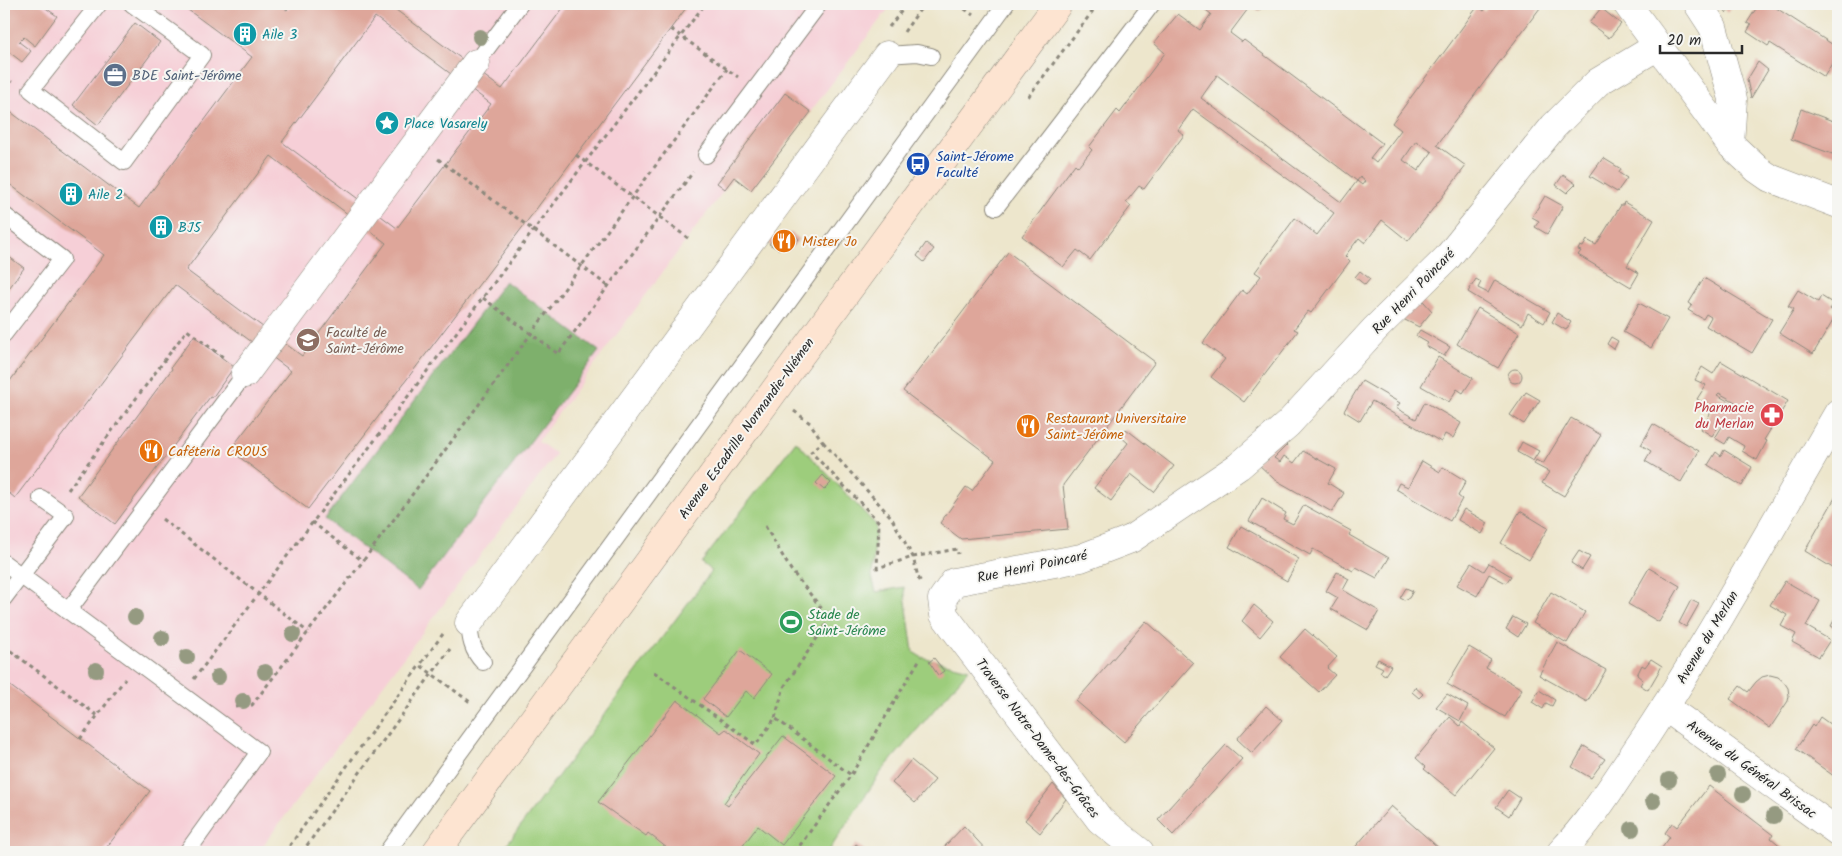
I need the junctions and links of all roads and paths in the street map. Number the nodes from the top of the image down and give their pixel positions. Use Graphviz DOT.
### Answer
graph roads {
  1 [pos="100,4"];
  2 [pos="132,4"];
  3 [pos="520,4"];
  4 [pos="705,4"];
  5 [pos="819,4"];
  6 [pos="907,4"];
  7 [pos="1006,4"];
  8 [pos="1058,4"];
  9 [pos="1152,4"];
  10 [pos="1627,4"];
  11 [pos="1698,4"];
  12 [pos="671,28"];
  13 [pos="681,36"];
  14 [pos="886,43"];
  15 [pos="1658,46"];
  16 [pos="931,56"];
  17 [pos="476,63"];
  18 [pos="727,69"];
  19 [pos="755,89"];
  20 [pos="416,144"];
  21 [pos="1730,144"];
  22 [pos="576,155"];
  23 [pos="706,155"];
  24 [pos="585,163"];
  25 [pos="633,197"];
  26 [pos="1838,204"];
  27 [pos="996,207"];
  28 [pos="4,215"];
  29 [pos="659,216"];
  30 [pos="534,231"];
  31 [pos="688,238"];
  32 [pos="581,266"];
  33 [pos="608,286"];
  34 [pos="483,298"];
  35 [pos="4,334"];
  36 [pos="532,334"];
  37 [pos="245,374"];
  38 [pos="772,393"];
  39 [pos="1838,412"];
  40 [pos="823,442"];
  41 [pos="75,480"];
  42 [pos="41,498"];
  43 [pos="146,506"];
  44 [pos="312,522"];
  45 [pos="765,526"];
  46 [pos="913,557"];
  47 [pos="959,558"];
  48 [pos="362,561"];
  49 [pos="4,563"];
  50 [pos="926,575"];
  51 [pos="21,576"];
  52 [pos="258,594"];
  53 [pos="4,598"];
  54 [pos="68,610"];
  55 [pos="944,615"];
  56 [pos="457,626"];
  57 [pos="308,632"];
  58 [pos="4,646"];
  59 [pos="922,657"];
  60 [pos="138,662"];
  61 [pos="483,662"];
  62 [pos="420,666"];
  63 [pos="654,672"];
  64 [pos="432,674"];
  65 [pos="200,686"];
  66 [pos="231,707"];
  67 [pos="1665,707"];
  68 [pos="487,715"];
  69 [pos="98,716"];
  70 [pos="776,718"];
  71 [pos="80,739"];
  72 [pos="851,775"];
  73 [pos="1838,832"];
  74 [pos="187,852"];
  75 [pos="285,852"];
  76 [pos="302,852"];
  77 [pos="387,852"];
  78 [pos="436,852"];
  79 [pos="795,852"];
  80 [pos="1140,852"];
  81 [pos="1561,852"];
  1 -- 2 [label="lane"];
  3 -- 17 [label="lane"];
  4 -- 13 [label="path"];
  5 -- 19 [label="lane"];
  6 -- 14 [label="path"];
  7 -- 68 [label="lane"];
  8 -- 38 [label="street, Avenue Escadrille Normandie-Niémen"];
  9 -- 27 [label="lane"];
  10 -- 15 [label="street"];
  11 -- 21 [label="street"];
  12 -- 13 [label="path"];
  13 -- 18 [label="path"];
  13 -- 24 [label="path"];
  14 -- 16 [label="lane"];
  14 -- 56 [label="street"];
  15 -- 21 [label="street"];
  15 -- 55 [label="street, Rue Henri Poincaré"];
  17 -- 20 [label="street"];
  18 -- 19 [label="path"];
  18 -- 25 [label="path"];
  19 -- 23 [label="lane"];
  20 -- 30 [label="path"];
  20 -- 37 [label="street"];
  21 -- 26 [label="street"];
  22 -- 24 [label="path"];
  23 -- 29 [label="path"];
  24 -- 25 [label="path"];
  24 -- 30 [label="path"];
  25 -- 29 [label="path"];
  25 -- 32 [label="path"];
  28 -- 35 [label="lane"];
  29 -- 31 [label="path"];
  29 -- 33 [label="path"];
  30 -- 32 [label="path"];
  30 -- 34 [label="path"];
  32 -- 33 [label="path"];
  32 -- 36 [label="path"];
  33 -- 36 [label="path"];
  34 -- 36 [label="path"];
  34 -- 44 [label="path"];
  36 -- 48 [label="path"];
  37 -- 41 [label="path"];
  37 -- 43 [label="lane"];
  38 -- 40 [label="path"];
  38 -- 78 [label="street, Avenue Escadrille Normandie-Niémen"];
  39 -- 67 [label="street, Avenue du Merlan"];
  40 -- 46 [label="path"];
  40 -- 46 [label="path"];
  42 -- 51 [label="lane"];
  43 -- 52 [label="path"];
  43 -- 54 [label="lane"];
  44 -- 48 [label="path"];
  44 -- 52 [label="path"];
  45 -- 70 [label="path"];
  46 -- 47 [label="path"];
  46 -- 50 [label="path"];
  48 -- 57 [label="path"];
  49 -- 51 [label="lane"];
  51 -- 53 [label="lane"];
  51 -- 54 [label="lane"];
  52 -- 57 [label="path"];
  52 -- 65 [label="path"];
  54 -- 60 [label="lane"];
  55 -- 80 [label="street, Traverse Notre-Dame-des-Grâces"];
  56 -- 61 [label="lane"];
  56 -- 62 [label="path"];
  56 -- 64 [label="path"];
  57 -- 66 [label="path"];
  58 -- 69 [label="path"];
  59 -- 72 [label="path"];
  60 -- 69 [label="path"];
  60 -- 74 [label="lane"];
  62 -- 64 [label="path"];
  62 -- 75 [label="path"];
  63 -- 70 [label="path"];
  64 -- 68 [label="path"];
  64 -- 76 [label="path"];
  67 -- 73 [label="street, Avenue du Général Brissac"];
  67 -- 81 [label="street, Avenue du Merlan"];
  68 -- 77 [label="lane"];
  69 -- 71 [label="path"];
  70 -- 72 [label="path"];
  72 -- 79 [label="path"];
}
